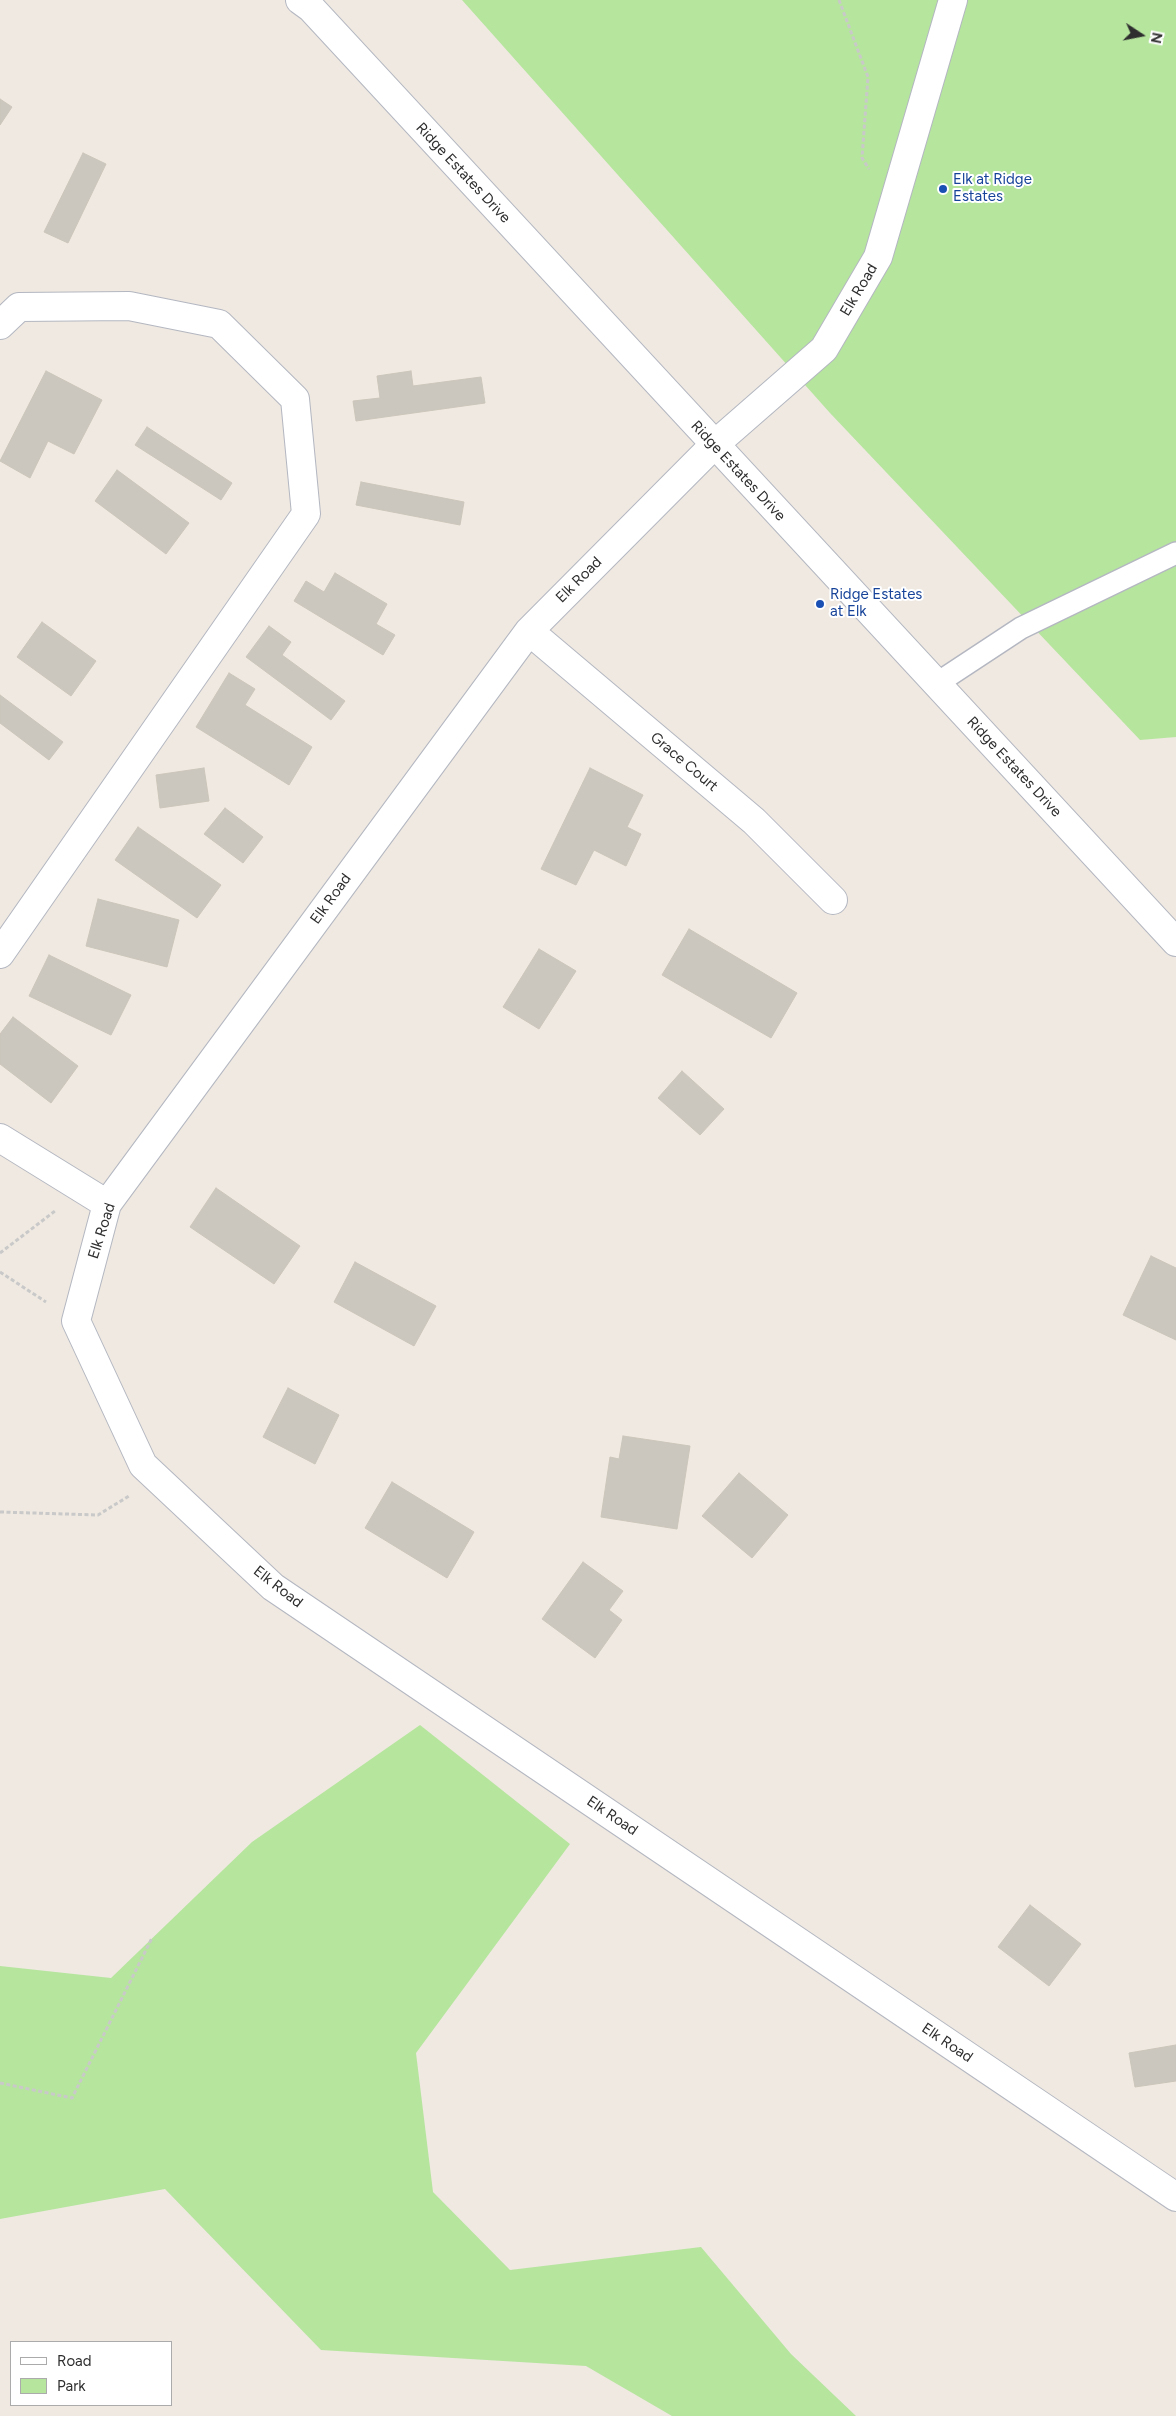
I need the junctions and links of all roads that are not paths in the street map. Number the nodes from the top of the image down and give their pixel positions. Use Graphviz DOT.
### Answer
graph roads {
  1 [pos="300,0"];
  2 [pos="953,0"];
  3 [pos="0,325"];
  4 [pos="714,445"];
  5 [pos="1176,553"];
  6 [pos="529,631"];
  7 [pos="936,684"];
  8 [pos="834,900"];
  9 [pos="1176,942"];
  10 [pos="0,954"];
  11 [pos="0,1138"];
  12 [pos="107,1204"];
  13 [pos="1176,2197"];
  1 -- 4 [label="street, Ridge Estates Drive"];
  2 -- 4 [label="street, Elk Road"];
  3 -- 10 [label="street"];
  4 -- 6 [label="street, Elk Road"];
  4 -- 7 [label="street, Ridge Estates Drive"];
  5 -- 7 [label="lane"];
  6 -- 8 [label="street, Grace Court"];
  6 -- 12 [label="street, Elk Road"];
  7 -- 9 [label="street, Ridge Estates Drive"];
  11 -- 12 [label="street"];
  12 -- 13 [label="street, Elk Road"];
}
